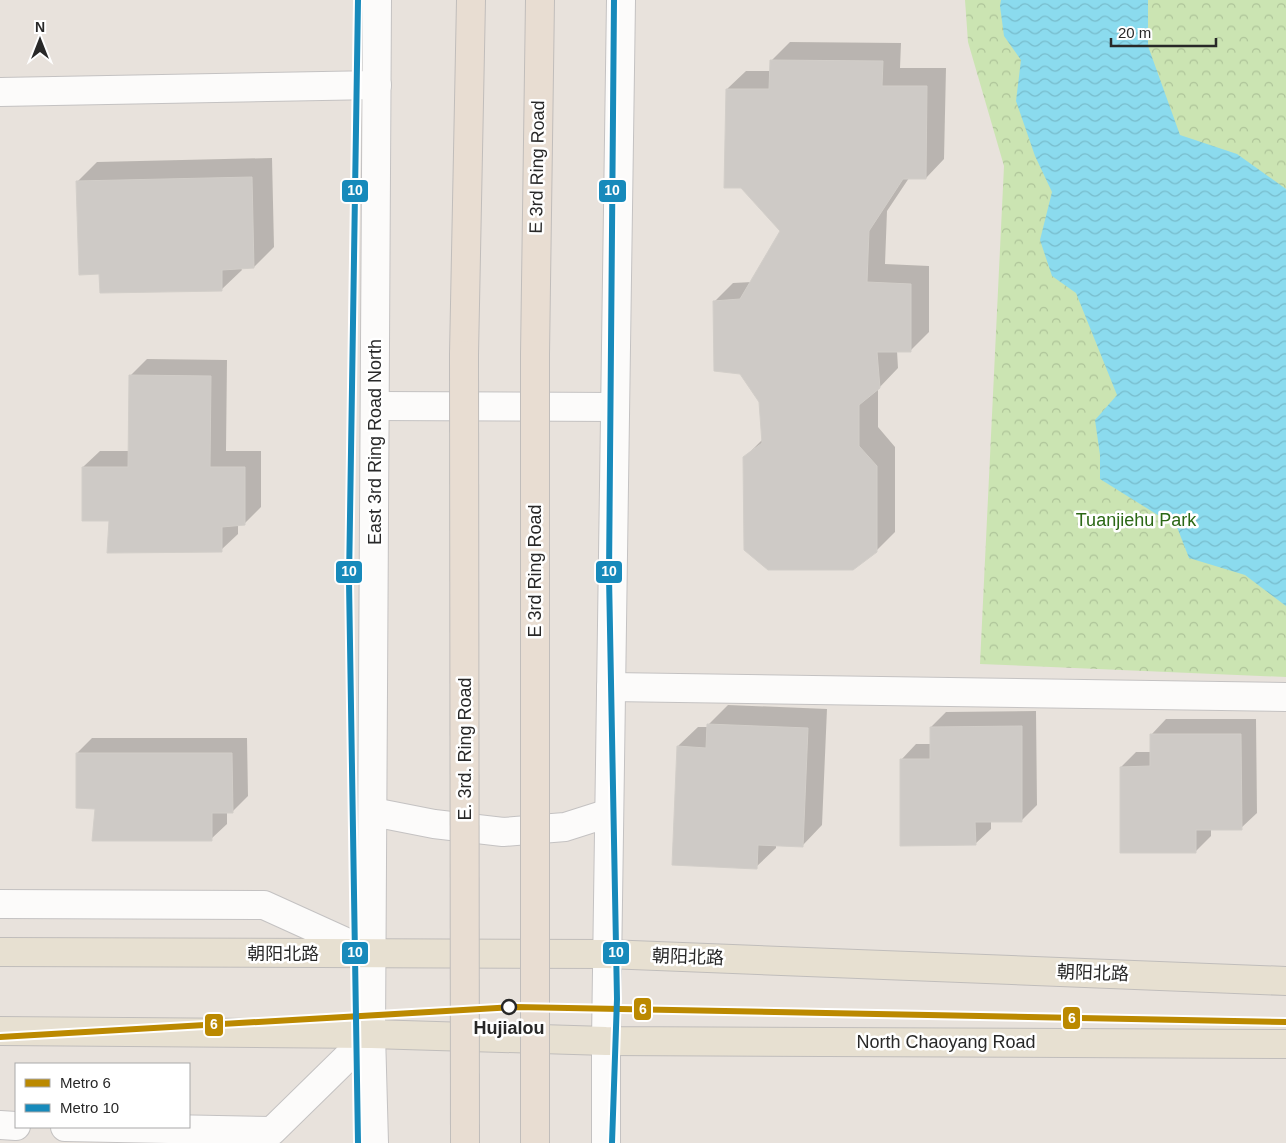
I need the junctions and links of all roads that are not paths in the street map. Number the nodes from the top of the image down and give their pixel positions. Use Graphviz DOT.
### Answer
graph roads {
  1 [pos="377,0"];
  2 [pos="471,0"];
  3 [pos="540,0"];
  4 [pos="621,0"];
  5 [pos="377,85"];
  6 [pos="0,92"];
  7 [pos="375,406"];
  8 [pos="615,407"];
  9 [pos="611,687"];
  10 [pos="1286,697"];
  11 [pos="373,812"];
  12 [pos="609,813"];
  13 [pos="0,904"];
  14 [pos="0,952"];
  15 [pos="372,954"];
  16 [pos="607,954"];
  17 [pos="1286,981"];
  18 [pos="0,1031"];
  19 [pos="371,1034"];
  20 [pos="606,1041"];
  21 [pos="1286,1044"];
  22 [pos="0,1125"];
  23 [pos="15,1126"];
  24 [pos="106,1128"];
  25 [pos="374,1143"];
  26 [pos="466,1143"];
  27 [pos="535,1143"];
  28 [pos="606,1143"];
  1 -- 5 [label="street, East 3rd Ring Road North"];
  2 -- 26 [label="highway, E. 3rd. Ring Road, bridge"];
  3 -- 27 [label="highway, E 3rd Ring Road, bridge"];
  4 -- 8 [label="street"];
  5 -- 6 [label="street"];
  5 -- 7 [label="street, East 3rd Ring Road North"];
  7 -- 8 [label="street"];
  7 -- 11 [label="street, East 3rd Ring Road North"];
  8 -- 9 [label="street"];
  9 -- 10 [label="street"];
  9 -- 12 [label="street"];
  11 -- 12 [label="street"];
  11 -- 15 [label="street, East 3rd Ring Road North"];
  12 -- 16 [label="street"];
  13 -- 15 [label="street"];
  14 -- 15 [label="main road, 朝阳北路"];
  15 -- 16 [label="main road, 朝阳北路"];
  15 -- 19 [label="street, East 3rd Ring Road North"];
  16 -- 17 [label="main road, 朝阳北路"];
  16 -- 20 [label="street"];
  18 -- 19 [label="main road"];
  19 -- 20 [label="main road, North Chaoyang Road"];
  19 -- 24 [label="street"];
  19 -- 25 [label="street, East 3rd Ring Road North"];
  20 -- 21 [label="main road, North Chaoyang Road"];
  20 -- 28 [label="street"];
  22 -- 23 [label="street"];
}
